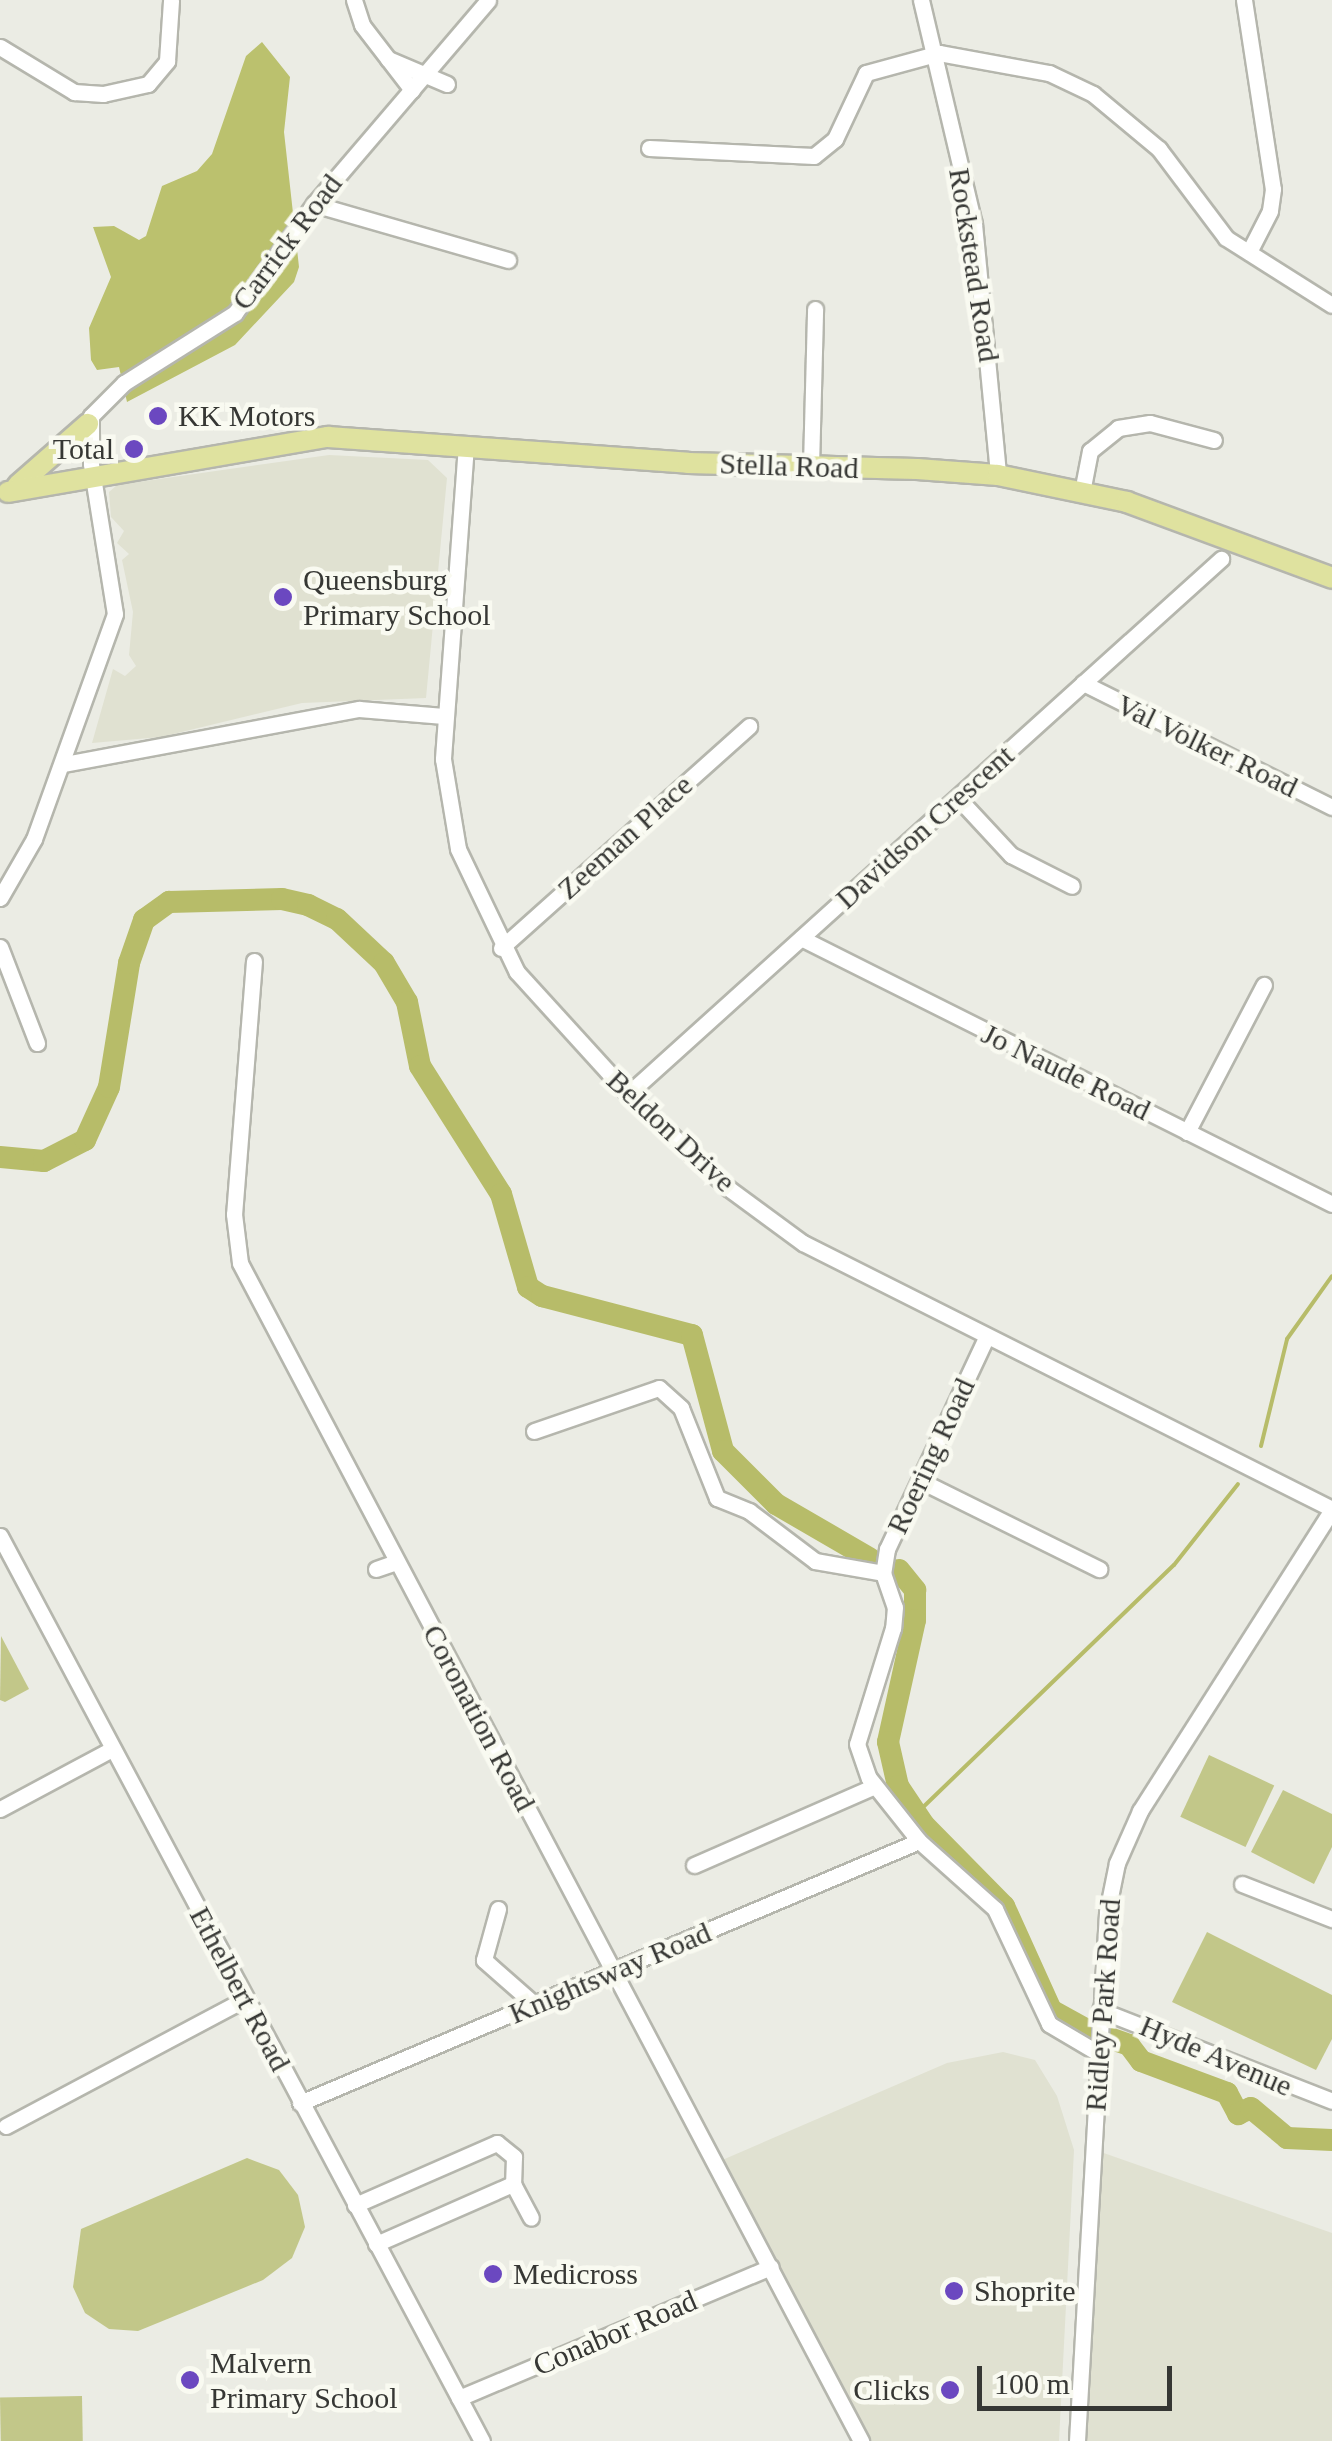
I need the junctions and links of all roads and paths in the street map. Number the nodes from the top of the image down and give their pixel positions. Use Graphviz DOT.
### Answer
graph roads {
  1 [pos="172,0"];
  2 [pos="354,0"];
  3 [pos="488,0"];
  4 [pos="920,0"];
  5 [pos="1244,0"];
  6 [pos="0,47"];
  7 [pos="930,56"];
  8 [pos="384,57"];
  9 [pos="428,73"];
  10 [pos="448,84"];
  11 [pos="412,90"];
  12 [pos="656,148"];
  13 [pos="314,204"];
  14 [pos="1249,252"];
  15 [pos="508,260"];
  16 [pos="1332,305"];
  17 [pos="815,309"];
  18 [pos="88,424"];
  19 [pos="1214,440"];
  20 [pos="466,445"];
  21 [pos="811,466"];
  22 [pos="92,469"];
  23 [pos="998,475"];
  24 [pos="9,490"];
  25 [pos="1082,492"];
  26 [pos="1220,559"];
  27 [pos="1332,578"];
  28 [pos="1083,683"];
  29 [pos="444,716"];
  30 [pos="749,726"];
  31 [pos="64,764"];
  32 [pos="958,798"];
  33 [pos="1332,807"];
  34 [pos="1072,886"];
  35 [pos="0,898"];
  36 [pos="801,938"];
  37 [pos="0,947"];
  38 [pos="501,948"];
  39 [pos="254,961"];
  40 [pos="1264,984"];
  41 [pos="37,1042"];
  42 [pos="628,1094"];
  43 [pos="1187,1132"];
  44 [pos="1332,1204"];
  45 [pos="985,1340"];
  46 [pos="534,1431"];
  47 [pos="921,1481"];
  48 [pos="1332,1509"];
  49 [pos="0,1536"];
  50 [pos="396,1562"];
  51 [pos="1099,1569"];
  52 [pos="376,1570"];
  53 [pos="883,1574"];
  54 [pos="428,1622"];
  55 [pos="412,1629"];
  56 [pos="448,1659"];
  57 [pos="457,1677"];
  58 [pos="112,1749"];
  59 [pos="875,1786"];
  60 [pos="0,1809"];
  61 [pos="919,1842"];
  62 [pos="694,1866"];
  63 [pos="1242,1884"];
  64 [pos="498,1909"];
  65 [pos="1332,1918"];
  66 [pos="614,1972"];
  67 [pos="245,1999"];
  68 [pos="535,2005"];
  69 [pos="1100,2010"];
  70 [pos="1098,2053"];
  71 [pos="1332,2100"];
  72 [pos="300,2103"];
  73 [pos="6,2126"];
  74 [pos="513,2184"];
  75 [pos="355,2205"];
  76 [pos="532,2218"];
  77 [pos="376,2244"];
  78 [pos="770,2267"];
  79 [pos="459,2398"];
  80 [pos="482,2441"];
  81 [pos="861,2441"];
  82 [pos="1078,2441"];
  1 -- 6 [label="street"];
  2 -- 8 [label="street"];
  3 -- 9 [label="street, Carrick Road"];
  4 -- 7 [label="street, Rockstead Road"];
  5 -- 14 [label="street"];
  7 -- 12 [label="street"];
  7 -- 14 [label="street"];
  7 -- 23 [label="street, Rockstead Road"];
  8 -- 9 [label="street"];
  8 -- 11 [label="street"];
  9 -- 10 [label="street"];
  9 -- 11 [label="street, Carrick Road"];
  11 -- 13 [label="street, Carrick Road"];
  13 -- 15 [label="street"];
  13 -- 18 [label="street, Carrick Road"];
  14 -- 16 [label="street"];
  17 -- 21 [label="street"];
  18 -- 22 [label="street"];
  18 -- 24 [label="main road"];
  19 -- 25 [label="street"];
  20 -- 21 [label="main road, Stella Road"];
  20 -- 22 [label="main road, Stella Road"];
  20 -- 29 [label="street, Beldon Drive"];
  21 -- 23 [label="main road, Stella Road"];
  22 -- 24 [label="main road, Stella Road"];
  22 -- 31 [label="street"];
  23 -- 25 [label="main road, Stella Road"];
  25 -- 27 [label="main road, Stella Road"];
  26 -- 28 [label="street, Davidson Crescent"];
  28 -- 32 [label="street, Davidson Crescent"];
  28 -- 33 [label="street, Val Volker Road"];
  29 -- 31 [label="street"];
  29 -- 38 [label="street, Beldon Drive"];
  30 -- 38 [label="street, Zeeman Place"];
  31 -- 35 [label="street"];
  32 -- 34 [label="street"];
  32 -- 36 [label="street, Davidson Crescent"];
  36 -- 42 [label="street, Davidson Crescent"];
  36 -- 43 [label="street, Jo Naude Road"];
  37 -- 41 [label="street"];
  38 -- 42 [label="street, Beldon Drive"];
  39 -- 50 [label="street, Coronation Road"];
  40 -- 43 [label="street"];
  42 -- 45 [label="street, Beldon Drive"];
  43 -- 44 [label="street, Jo Naude Road"];
  45 -- 47 [label="street, Roering Road"];
  45 -- 48 [label="street, Beldon Drive"];
  46 -- 53 [label="street"];
  47 -- 51 [label="street"];
  47 -- 53 [label="street, Roering Road"];
  48 -- 69 [label="street, Ridley Park Road"];
  49 -- 58 [label="street, Ethelbert Road"];
  50 -- 52 [label="street"];
  50 -- 54 [label="street, Coronation Road"];
  53 -- 59 [label="street"];
  54 -- 55 [label="street"];
  54 -- 56 [label="street, Coronation Road"];
  56 -- 57 [label="street, Coronation Road"];
  56 -- 57 [label="street"];
  57 -- 66 [label="street, Coronation Road"];
  58 -- 60 [label="street"];
  58 -- 67 [label="street, Ethelbert Road"];
  59 -- 61 [label="street"];
  59 -- 62 [label="street"];
  61 -- 66 [label="street, Knightsway Road"];
  61 -- 70 [label="street"];
  63 -- 65 [label="street"];
  64 -- 68 [label="street"];
  66 -- 68 [label="street, Knightsway Road"];
  66 -- 78 [label="street, Coronation Road"];
  67 -- 72 [label="street, Ethelbert Road"];
  67 -- 73 [label="street"];
  68 -- 72 [label="street, Knightsway Road"];
  69 -- 70 [label="street, Ridley Park Road"];
  69 -- 71 [label="street, Hyde Avenue"];
  70 -- 82 [label="street, Ridley Park Road"];
  72 -- 75 [label="street, Ethelbert Road"];
  74 -- 75 [label="street"];
  74 -- 76 [label="street"];
  74 -- 77 [label="street"];
  75 -- 77 [label="street, Ethelbert Road"];
  77 -- 79 [label="street, Ethelbert Road"];
  78 -- 79 [label="street, Conabor Road"];
  78 -- 81 [label="street, Coronation Road"];
  79 -- 80 [label="street, Ethelbert Road"];
}
